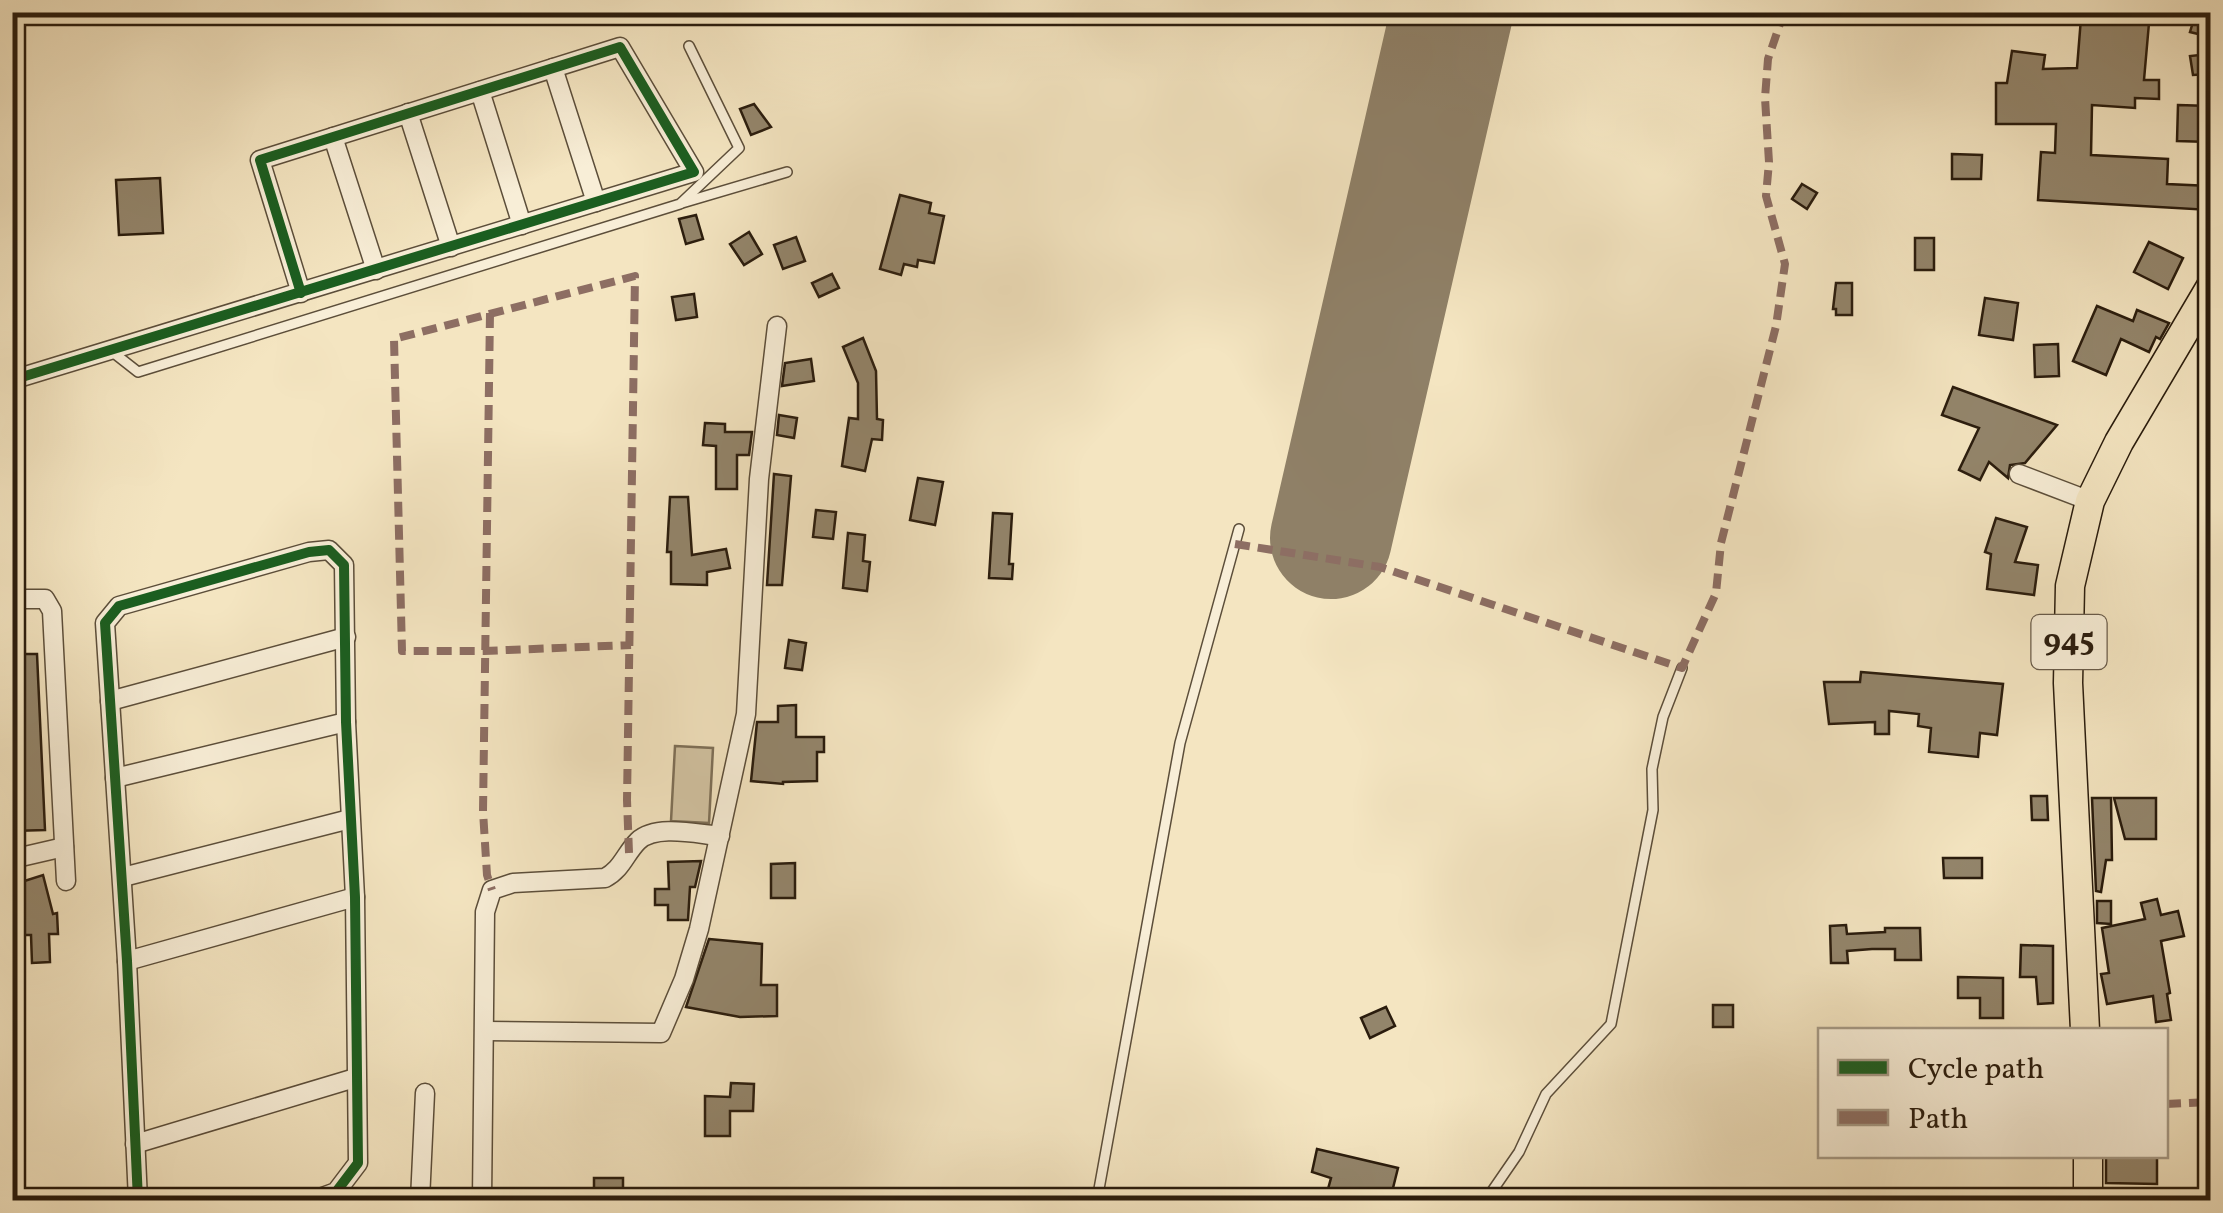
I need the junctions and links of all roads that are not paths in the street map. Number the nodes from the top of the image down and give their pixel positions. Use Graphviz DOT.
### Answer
graph roads {
  1 [pos="689,46"];
  2 [pos="553,68"];
  3 [pos="480,91"];
  4 [pos="408,114"];
  5 [pos="333,137"];
  6 [pos="787,172"];
  7 [pos="596,202"];
  8 [pos="680,204"];
  9 [pos="522,225"];
  10 [pos="450,247"];
  11 [pos="376,270"];
  12 [pos="2210,288"];
  13 [pos="301,293"];
  14 [pos="776,326"];
  15 [pos="110,350"];
  16 [pos="12,380"];
  17 [pos="2019,474"];
  18 [pos="2090,501"];
  19 [pos="1238,529"];
  20 [pos="12,599"];
  21 [pos="346,636"];
  22 [pos="1682,668"];
  23 [pos="110,701"];
  24 [pos="346,722"];
  25 [pos="115,778"];
  26 [pos="350,819"];
  27 [pos="720,836"];
  28 [pos="64,847"];
  29 [pos="12,858"];
  30 [pos="123,877"];
  31 [pos="66,881"];
  32 [pos="354,897"];
  33 [pos="128,961"];
  34 [pos="2086,1028"];
  35 [pos="486,1031"];
  36 [pos="354,1078"];
  37 [pos="425,1093"];
  38 [pos="135,1144"];
  39 [pos="2088,1158"];
  40 [pos="138,1200"];
  41 [pos="314,1200"];
  42 [pos="420,1200"];
  43 [pos="482,1200"];
  44 [pos="1098,1200"];
  45 [pos="1486,1200"];
  46 [pos="2088,1200"];
  1 -- 8 [label="lane"];
  2 -- 3 [label="street"];
  2 -- 7 [label="street"];
  2 -- 7 [label="street"];
  3 -- 4 [label="street"];
  3 -- 9 [label="street"];
  4 -- 5 [label="street"];
  4 -- 10 [label="street"];
  5 -- 11 [label="street"];
  5 -- 13 [label="street"];
  6 -- 8 [label="lane"];
  7 -- 9 [label="street"];
  8 -- 15 [label="lane"];
  9 -- 10 [label="street"];
  10 -- 11 [label="street"];
  11 -- 13 [label="street"];
  12 -- 18 [label="main road, 945"];
  13 -- 15 [label="street"];
  14 -- 27 [label="street"];
  15 -- 16 [label="street"];
  17 -- 18 [label="street"];
  18 -- 34 [label="main road, 945"];
  19 -- 44 [label="lane"];
  20 -- 28 [label="street"];
  21 -- 23 [label="street"];
  21 -- 23 [label="street"];
  21 -- 24 [label="street"];
  22 -- 45 [label="lane"];
  23 -- 25 [label="street"];
  24 -- 25 [label="street"];
  24 -- 26 [label="street"];
  25 -- 30 [label="street"];
  26 -- 30 [label="street"];
  26 -- 32 [label="street"];
  27 -- 35 [label="street"];
  27 -- 35 [label="street"];
  28 -- 29 [label="street"];
  28 -- 31 [label="street"];
  30 -- 33 [label="street"];
  32 -- 33 [label="street"];
  32 -- 36 [label="street"];
  33 -- 38 [label="street"];
  35 -- 43 [label="street"];
  36 -- 38 [label="street"];
  36 -- 41 [label="street"];
  37 -- 42 [label="street"];
  38 -- 40 [label="street"];
  39 -- 46 [label="main road"];
}
